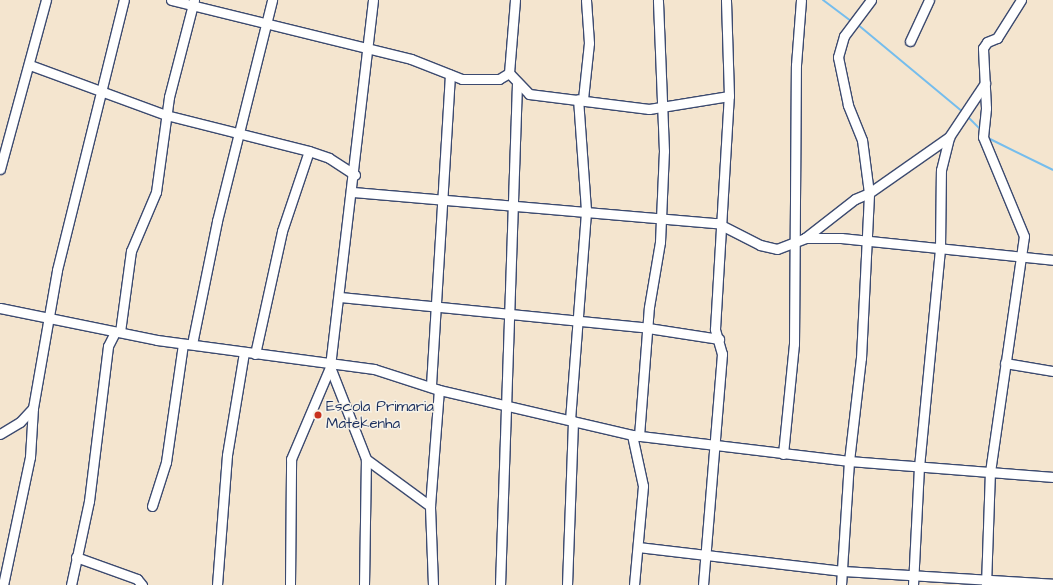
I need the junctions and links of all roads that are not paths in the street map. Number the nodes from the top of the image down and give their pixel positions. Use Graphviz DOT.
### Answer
graph roads {
  1 [pos="46,0"];
  2 [pos="124,0"];
  3 [pos="171,0"];
  4 [pos="272,0"];
  5 [pos="373,0"];
  6 [pos="515,0"];
  7 [pos="586,0"];
  8 [pos="658,0"];
  9 [pos="726,0"];
  10 [pos="801,0"];
  11 [pos="871,0"];
  12 [pos="929,0"];
  13 [pos="1021,0"];
  14 [pos="193,3"];
  15 [pos="267,24"];
  16 [pos="910,41"];
  17 [pos="367,49"];
  18 [pos="30,65"];
  19 [pos="509,73"];
  20 [pos="450,75"];
  21 [pos="985,83"];
  22 [pos="517,84"];
  23 [pos="101,92"];
  24 [pos="729,96"];
  25 [pos="581,99"];
  26 [pos="660,107"];
  27 [pos="166,115"];
  28 [pos="240,132"];
  29 [pos="949,137"];
  30 [pos="309,151"];
  31 [pos="0,169"];
  32 [pos="355,175"];
  33 [pos="353,192"];
  34 [pos="869,193"];
  35 [pos="444,199"];
  36 [pos="514,204"];
  37 [pos="586,210"];
  38 [pos="660,216"];
  39 [pos="724,225"];
  40 [pos="805,238"];
  41 [pos="868,241"];
  42 [pos="795,243"];
  43 [pos="940,248"];
  44 [pos="1023,257"];
  45 [pos="1053,260"];
  46 [pos="340,297"];
  47 [pos="437,305"];
  48 [pos="0,308"];
  49 [pos="508,315"];
  50 [pos="47,318"];
  51 [pos="580,320"];
  52 [pos="98,328"];
  53 [pos="648,328"];
  54 [pos="118,332"];
  55 [pos="719,339"];
  56 [pos="188,344"];
  57 [pos="108,346"];
  58 [pos="244,352"];
  59 [pos="255,354"];
  60 [pos="1005,363"];
  61 [pos="330,364"];
  62 [pos="1053,371"];
  63 [pos="431,386"];
  64 [pos="439,390"];
  65 [pos="503,406"];
  66 [pos="34,408"];
  67 [pos="571,421"];
  68 [pos="0,434"];
  69 [pos="636,436"];
  70 [pos="714,445"];
  71 [pos="783,454"];
  72 [pos="366,459"];
  73 [pos="849,461"];
  74 [pos="920,467"];
  75 [pos="990,472"];
  76 [pos="1053,478"];
  77 [pos="152,506"];
  78 [pos="430,506"];
  79 [pos="638,547"];
  80 [pos="4,553"];
  81 [pos="76,557"];
  82 [pos="706,557"];
  83 [pos="843,571"];
  84 [pos="914,581"];
  85 [pos="986,582"];
  86 [pos="1053,584"];
  87 [pos="3,585"];
  88 [pos="71,585"];
  89 [pos="142,585"];
  90 [pos="217,585"];
  91 [pos="290,585"];
  92 [pos="364,585"];
  93 [pos="433,585"];
  94 [pos="500,585"];
  95 [pos="567,585"];
  96 [pos="634,585"];
  97 [pos="703,585"];
  98 [pos="841,585"];
  1 -- 18 [label="street"];
  2 -- 23 [label="street"];
  3 -- 14 [label="street"];
  4 -- 15 [label="street"];
  5 -- 17 [label="street"];
  6 -- 19 [label="street"];
  7 -- 25 [label="street"];
  8 -- 26 [label="street"];
  9 -- 24 [label="street"];
  10 -- 42 [label="street"];
  11 -- 34 [label="street"];
  12 -- 16 [label="street"];
  13 -- 21 [label="street"];
  14 -- 15 [label="street"];
  14 -- 27 [label="street"];
  15 -- 17 [label="street"];
  15 -- 28 [label="street"];
  17 -- 20 [label="street"];
  17 -- 32 [label="street"];
  18 -- 23 [label="street"];
  18 -- 31 [label="street"];
  19 -- 20 [label="street"];
  19 -- 22 [label="street"];
  20 -- 35 [label="street"];
  21 -- 29 [label="street"];
  21 -- 44 [label="street"];
  22 -- 25 [label="street"];
  22 -- 36 [label="street"];
  23 -- 27 [label="street"];
  23 -- 50 [label="street"];
  24 -- 26 [label="street"];
  24 -- 39 [label="street"];
  25 -- 26 [label="street"];
  25 -- 37 [label="street"];
  26 -- 38 [label="street"];
  27 -- 28 [label="street"];
  27 -- 54 [label="street"];
  28 -- 30 [label="street"];
  28 -- 56 [label="street"];
  29 -- 34 [label="street"];
  29 -- 43 [label="street"];
  30 -- 32 [label="street"];
  30 -- 59 [label="street"];
  32 -- 33 [label="street"];
  33 -- 35 [label="street"];
  33 -- 46 [label="street"];
  34 -- 40 [label="street"];
  34 -- 41 [label="street"];
  35 -- 36 [label="street"];
  35 -- 47 [label="street"];
  36 -- 37 [label="street"];
  36 -- 49 [label="street"];
  37 -- 38 [label="street"];
  37 -- 51 [label="street"];
  38 -- 39 [label="street"];
  38 -- 53 [label="street"];
  39 -- 42 [label="street"];
  39 -- 55 [label="street"];
  40 -- 41 [label="street"];
  40 -- 42 [label="street"];
  41 -- 43 [label="street"];
  41 -- 73 [label="street"];
  42 -- 71 [label="street"];
  43 -- 44 [label="street"];
  43 -- 74 [label="street"];
  44 -- 45 [label="street"];
  44 -- 60 [label="street"];
  46 -- 47 [label="street"];
  46 -- 61 [label="street"];
  47 -- 49 [label="street"];
  47 -- 63 [label="street"];
  48 -- 50 [label="street"];
  49 -- 51 [label="street"];
  49 -- 65 [label="street"];
  50 -- 52 [label="street"];
  50 -- 66 [label="street"];
  51 -- 53 [label="street"];
  51 -- 67 [label="street"];
  52 -- 54 [label="street"];
  52 -- 57 [label="street"];
  53 -- 55 [label="street"];
  53 -- 69 [label="street"];
  54 -- 56 [label="street"];
  54 -- 57 [label="street"];
  55 -- 70 [label="street"];
  56 -- 58 [label="street"];
  56 -- 77 [label="street"];
  57 -- 81 [label="street"];
  58 -- 59 [label="street"];
  58 -- 90 [label="street"];
  59 -- 61 [label="street"];
  60 -- 62 [label="street"];
  60 -- 75 [label="street"];
  61 -- 63 [label="street"];
  61 -- 72 [label="street"];
  61 -- 91 [label="street"];
  63 -- 64 [label="street"];
  64 -- 65 [label="street"];
  64 -- 78 [label="street"];
  65 -- 67 [label="street"];
  65 -- 94 [label="street"];
  66 -- 68 [label="street"];
  66 -- 80 [label="street"];
  67 -- 69 [label="street"];
  67 -- 95 [label="street"];
  69 -- 70 [label="street"];
  69 -- 79 [label="street"];
  70 -- 71 [label="street"];
  70 -- 82 [label="street"];
  71 -- 73 [label="street"];
  72 -- 78 [label="street"];
  72 -- 92 [label="street"];
  73 -- 74 [label="street"];
  73 -- 83 [label="street"];
  74 -- 75 [label="street"];
  74 -- 84 [label="street"];
  75 -- 76 [label="street"];
  75 -- 85 [label="street"];
  78 -- 93 [label="street"];
  79 -- 82 [label="street"];
  79 -- 96 [label="street"];
  80 -- 87 [label="street"];
  81 -- 88 [label="street"];
  81 -- 89 [label="street"];
  82 -- 83 [label="street"];
  82 -- 97 [label="street"];
  83 -- 84 [label="street"];
  83 -- 98 [label="street"];
  84 -- 85 [label="street"];
  85 -- 86 [label="street"];
}
